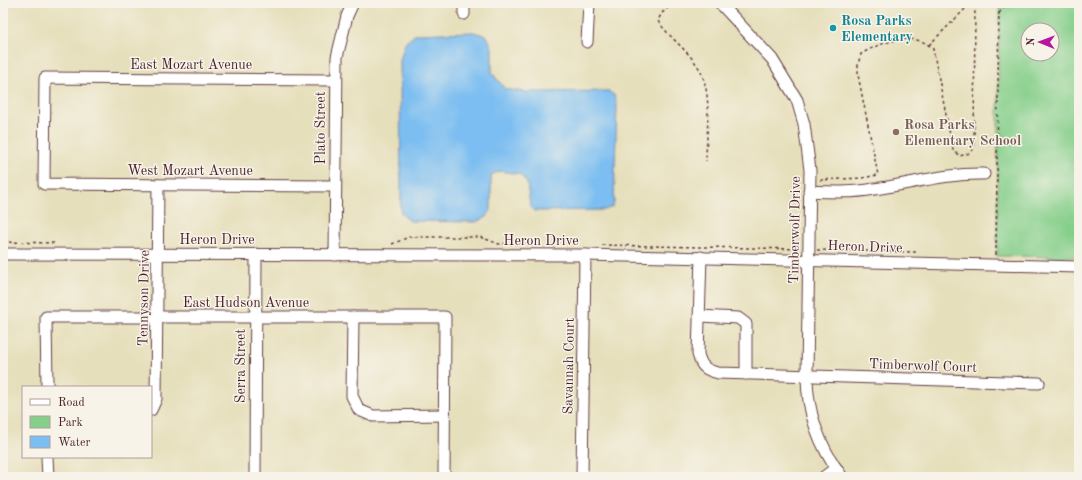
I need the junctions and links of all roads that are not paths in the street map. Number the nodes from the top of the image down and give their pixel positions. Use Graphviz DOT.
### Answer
graph roads {
  1 [pos="354,3"];
  2 [pos="589,3"];
  3 [pos="720,3"];
  4 [pos="587,42"];
  5 [pos="336,80"];
  6 [pos="984,174"];
  7 [pos="44,184"];
  8 [pos="158,185"];
  9 [pos="335,186"];
  10 [pos="809,191"];
  11 [pos="3,254"];
  12 [pos="158,254"];
  13 [pos="256,254"];
  14 [pos="334,255"];
  15 [pos="585,255"];
  16 [pos="701,258"];
  17 [pos="808,260"];
  18 [pos="1079,267"];
  19 [pos="699,316"];
  20 [pos="158,317"];
  21 [pos="255,317"];
  22 [pos="353,317"];
  23 [pos="746,374"];
  24 [pos="807,376"];
  25 [pos="1039,383"];
  26 [pos="47,386"];
  27 [pos="152,408"];
  28 [pos="444,415"];
  29 [pos="47,458"];
  30 [pos="839,473"];
  31 [pos="48,477"];
  32 [pos="255,477"];
  33 [pos="444,477"];
  34 [pos="582,477"];
  35 [pos="824,477"];
  1 -- 5 [label="street, Plato Street"];
  2 -- 4 [label="street"];
  3 -- 10 [label="street, Timberwolf Drive"];
  5 -- 7 [label="street, East Mozart Avenue"];
  5 -- 9 [label="street, Plato Street"];
  6 -- 10 [label="street"];
  7 -- 8 [label="street, West Mozart Avenue"];
  8 -- 9 [label="street, West Mozart Avenue"];
  8 -- 12 [label="street, Tennyson Drive"];
  9 -- 14 [label="street, Plato Street"];
  10 -- 17 [label="street, Timberwolf Drive"];
  11 -- 12 [label="street, Heron Drive"];
  12 -- 13 [label="street, Heron Drive"];
  12 -- 20 [label="street, Tennyson Drive"];
  13 -- 14 [label="street, Heron Drive"];
  13 -- 21 [label="street, Serra Street"];
  14 -- 15 [label="street, Heron Drive"];
  15 -- 16 [label="street, Heron Drive"];
  15 -- 34 [label="street, Savannah Court"];
  16 -- 17 [label="street, Heron Drive"];
  16 -- 19 [label="street"];
  17 -- 18 [label="street, Heron Drive"];
  17 -- 24 [label="street, Timberwolf Drive"];
  19 -- 23 [label="street, Timberwolf Court"];
  19 -- 23 [label="street"];
  20 -- 21 [label="street, East Hudson Avenue"];
  20 -- 26 [label="street, East Hudson Avenue"];
  20 -- 27 [label="street, Tennyson Drive"];
  21 -- 22 [label="street, East Hudson Avenue"];
  21 -- 32 [label="street, Serra Street"];
  22 -- 28 [label="street"];
  22 -- 28 [label="street, East Hudson Avenue"];
  23 -- 24 [label="street, Timberwolf Court"];
  24 -- 25 [label="street, Timberwolf Court"];
  24 -- 30 [label="street, Timberwolf Drive"];
  28 -- 33 [label="street"];
  29 -- 31 [label="street"];
  30 -- 35 [label="street"];
}
